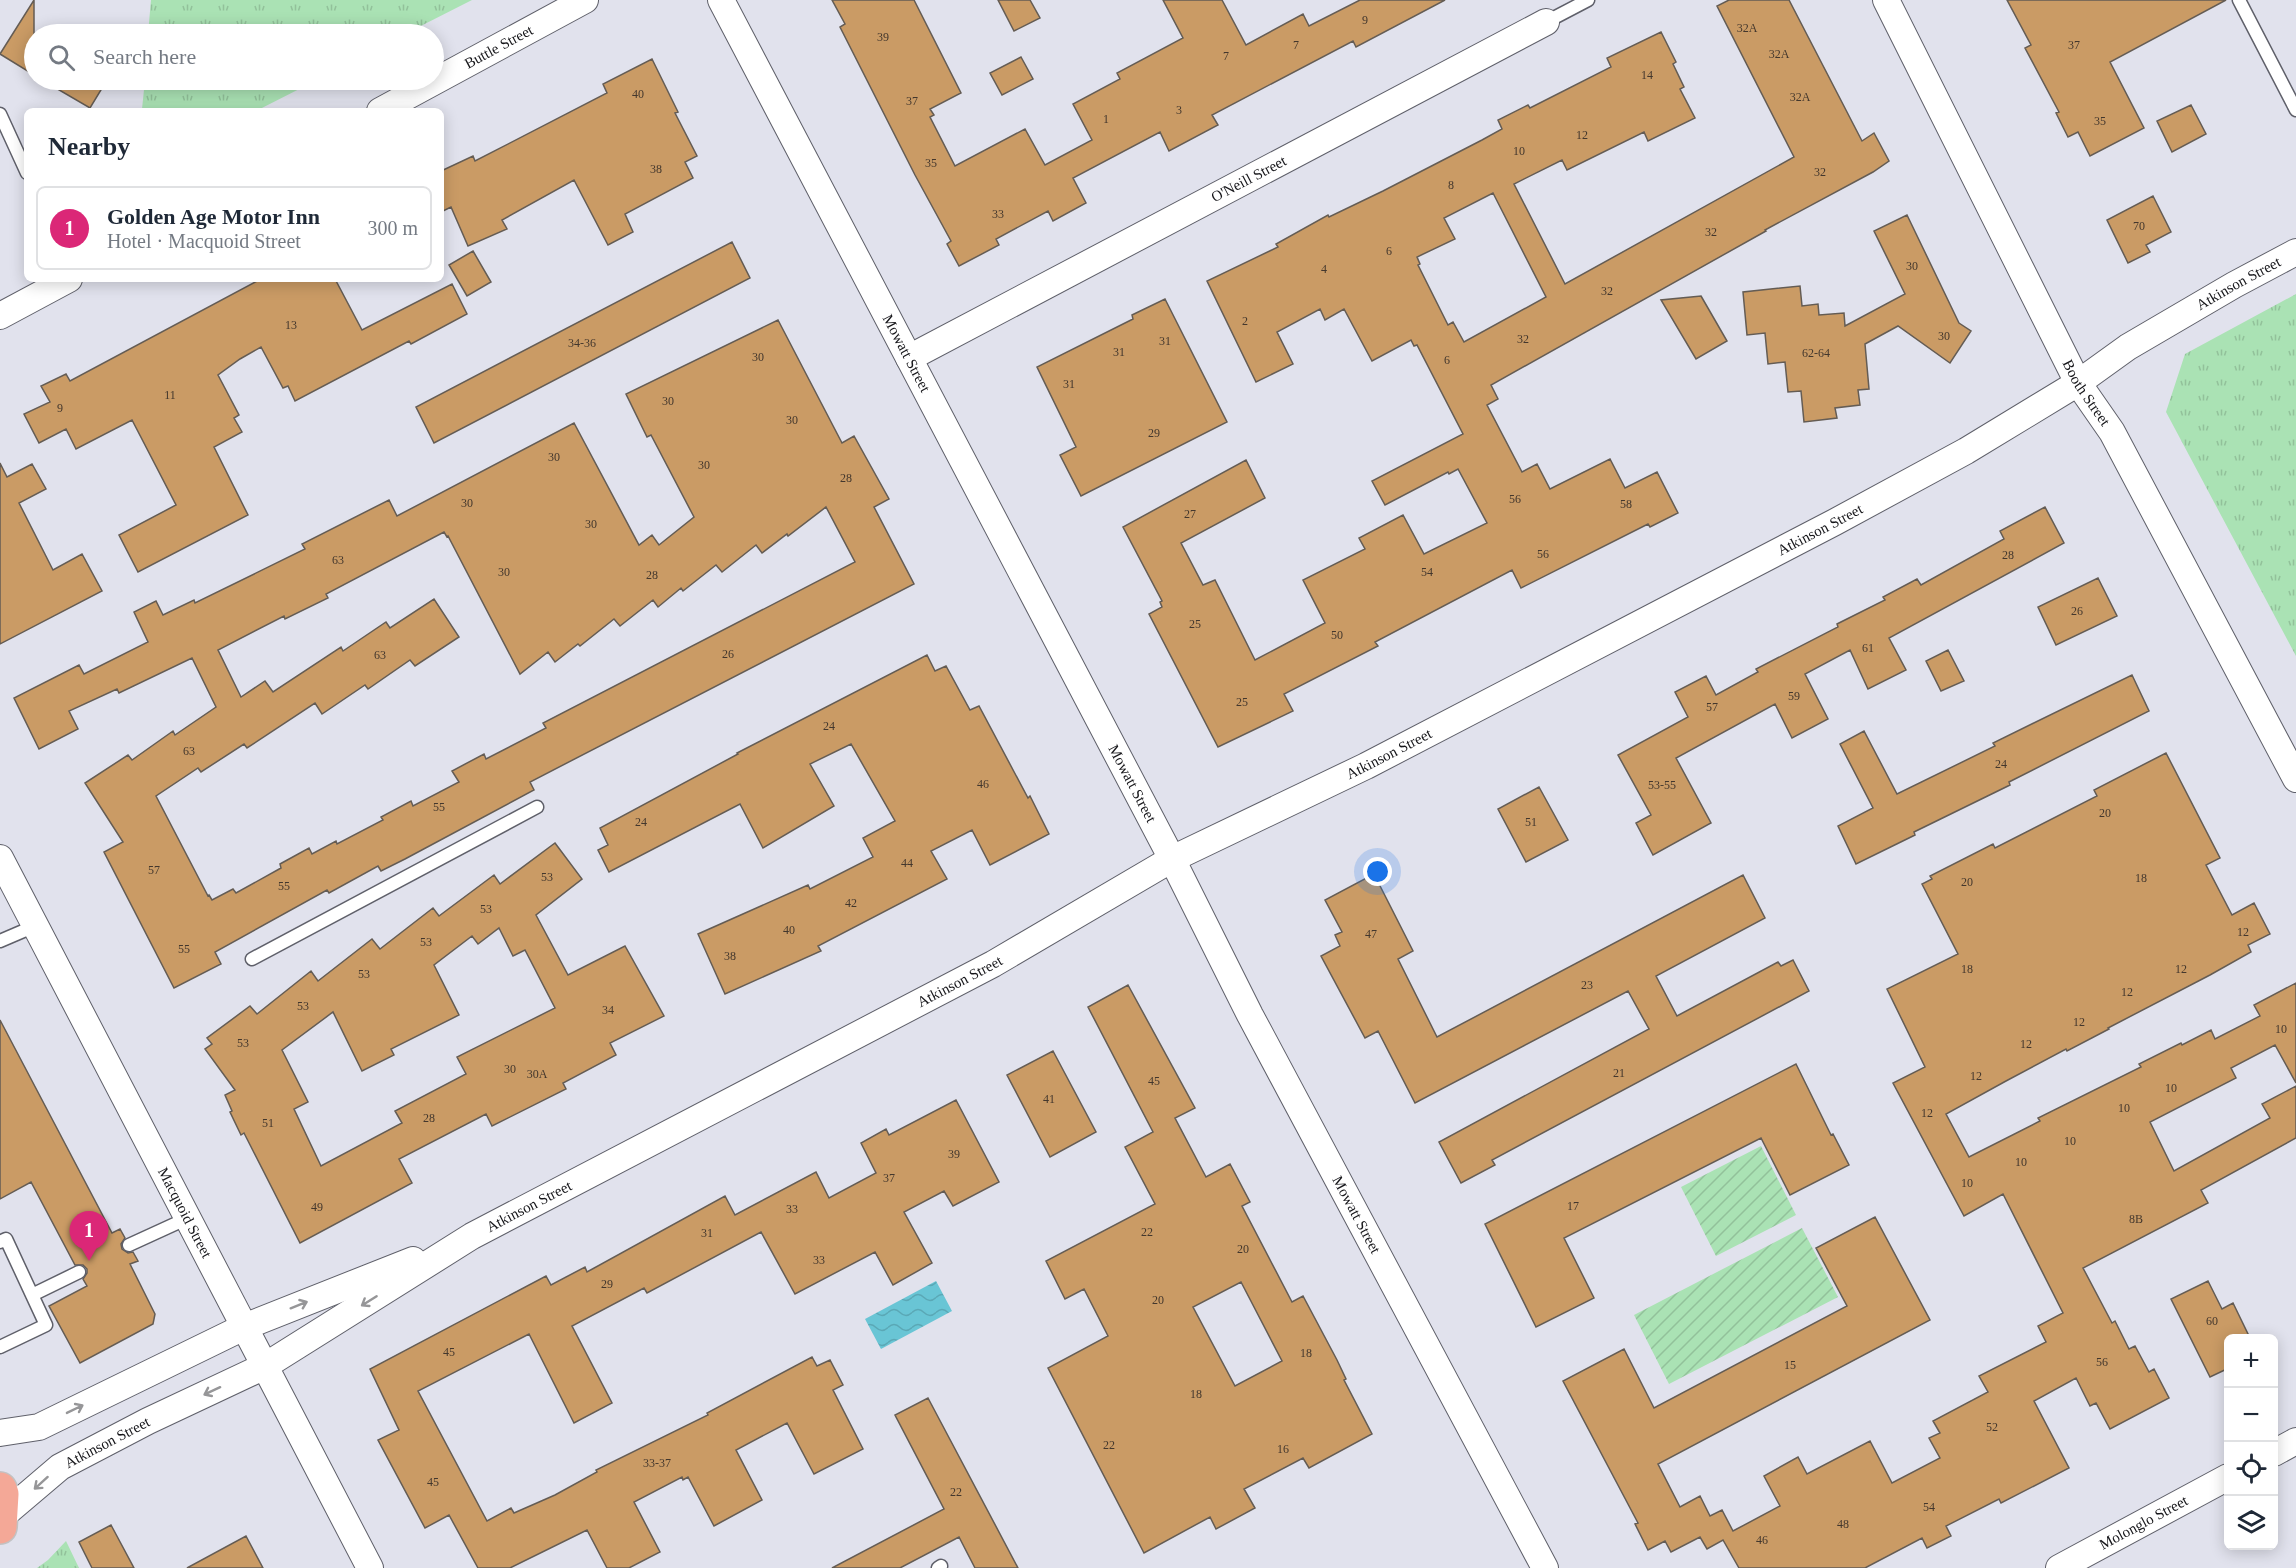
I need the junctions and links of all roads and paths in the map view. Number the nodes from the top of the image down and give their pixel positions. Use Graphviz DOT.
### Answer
graph roads {
  1 [pos="585,0"];
  2 [pos="721,0"];
  3 [pos="1588,0"];
  4 [pos="1886,0"];
  5 [pos="2239,0"];
  6 [pos="1546,21"];
  7 [pos="444,76"];
  8 [pos="419,90"];
  9 [pos="386,108"];
  10 [pos="2296,110"];
  11 [pos="0,114"];
  12 [pos="24,166"];
  13 [pos="2296,252"];
  14 [pos="63,282"];
  15 [pos="0,316"];
  16 [pos="909,358"];
  17 [pos="2078,383"];
  18 [pos="2296,779"];
  19 [pos="537,807"];
  20 [pos="0,858"];
  21 [pos="1172,859"];
  22 [pos="36,926"];
  23 [pos="0,941"];
  24 [pos="252,959"];
  25 [pos="188,1218"];
  26 [pos="472,1236"];
  27 [pos="0,1242"];
  28 [pos="129,1245"];
  29 [pos="79,1272"];
  30 [pos="32,1295"];
  31 [pos="244,1327"];
  32 [pos="0,1347"];
  33 [pos="265,1366"];
  34 [pos="0,1433"];
  35 [pos="2296,1441"];
  36 [pos="2278,1451"];
  37 [pos="2224,1480"];
  38 [pos="0,1489"];
  39 [pos="0,1518"];
  40 [pos="0,1527"];
  41 [pos="370,1568"];
  42 [pos="1545,1568"];
  43 [pos="2059,1568"];
  1 -- 7 [label="street, Buttle Street"];
  2 -- 16 [label="street, Mowatt Street"];
  3 -- 6 [label="lane, O'Neill Street"];
  4 -- 17 [label="street, Booth Street"];
  5 -- 10 [label="lane"];
  6 -- 16 [label="street, O'Neill Street"];
  8 -- 9 [label="street, Buttle Street"];
  11 -- 12 [label="lane"];
  13 -- 17 [label="street, Atkinson Street"];
  14 -- 15 [label="street"];
  16 -- 21 [label="street, Mowatt Street"];
  17 -- 18 [label="street, Booth Street"];
  17 -- 21 [label="street, Atkinson Street"];
  19 -- 24 [label="lane"];
  20 -- 22 [label="street, Macquoid Street"];
  21 -- 26 [label="street, Atkinson Street"];
  21 -- 42 [label="street, Mowatt Street"];
  22 -- 23 [label="lane"];
  22 -- 25 [label="street, Macquoid Street"];
  25 -- 28 [label="lane"];
  25 -- 31 [label="street, Macquoid Street"];
  31 -- 26 [label="street, Atkinson Street, one-way"];
  26 -- 33 [label="street, Atkinson Street, one-way"];
  27 -- 30 [label="lane"];
  29 -- 30 [label="lane"];
  30 -- 32 [label="lane"];
  31 -- 33 [label="street, Macquoid Street"];
  34 -- 31 [label="street, Atkinson Street, one-way"];
  33 -- 39 [label="street, Atkinson Street, one-way"];
  33 -- 41 [label="street, Macquoid Street"];
  35 -- 36 [label="street"];
  37 -- 43 [label="street, Molonglo Street"];
  38 -- 39 [label="highway"];
  39 -- 40 [label="highway"];
}
